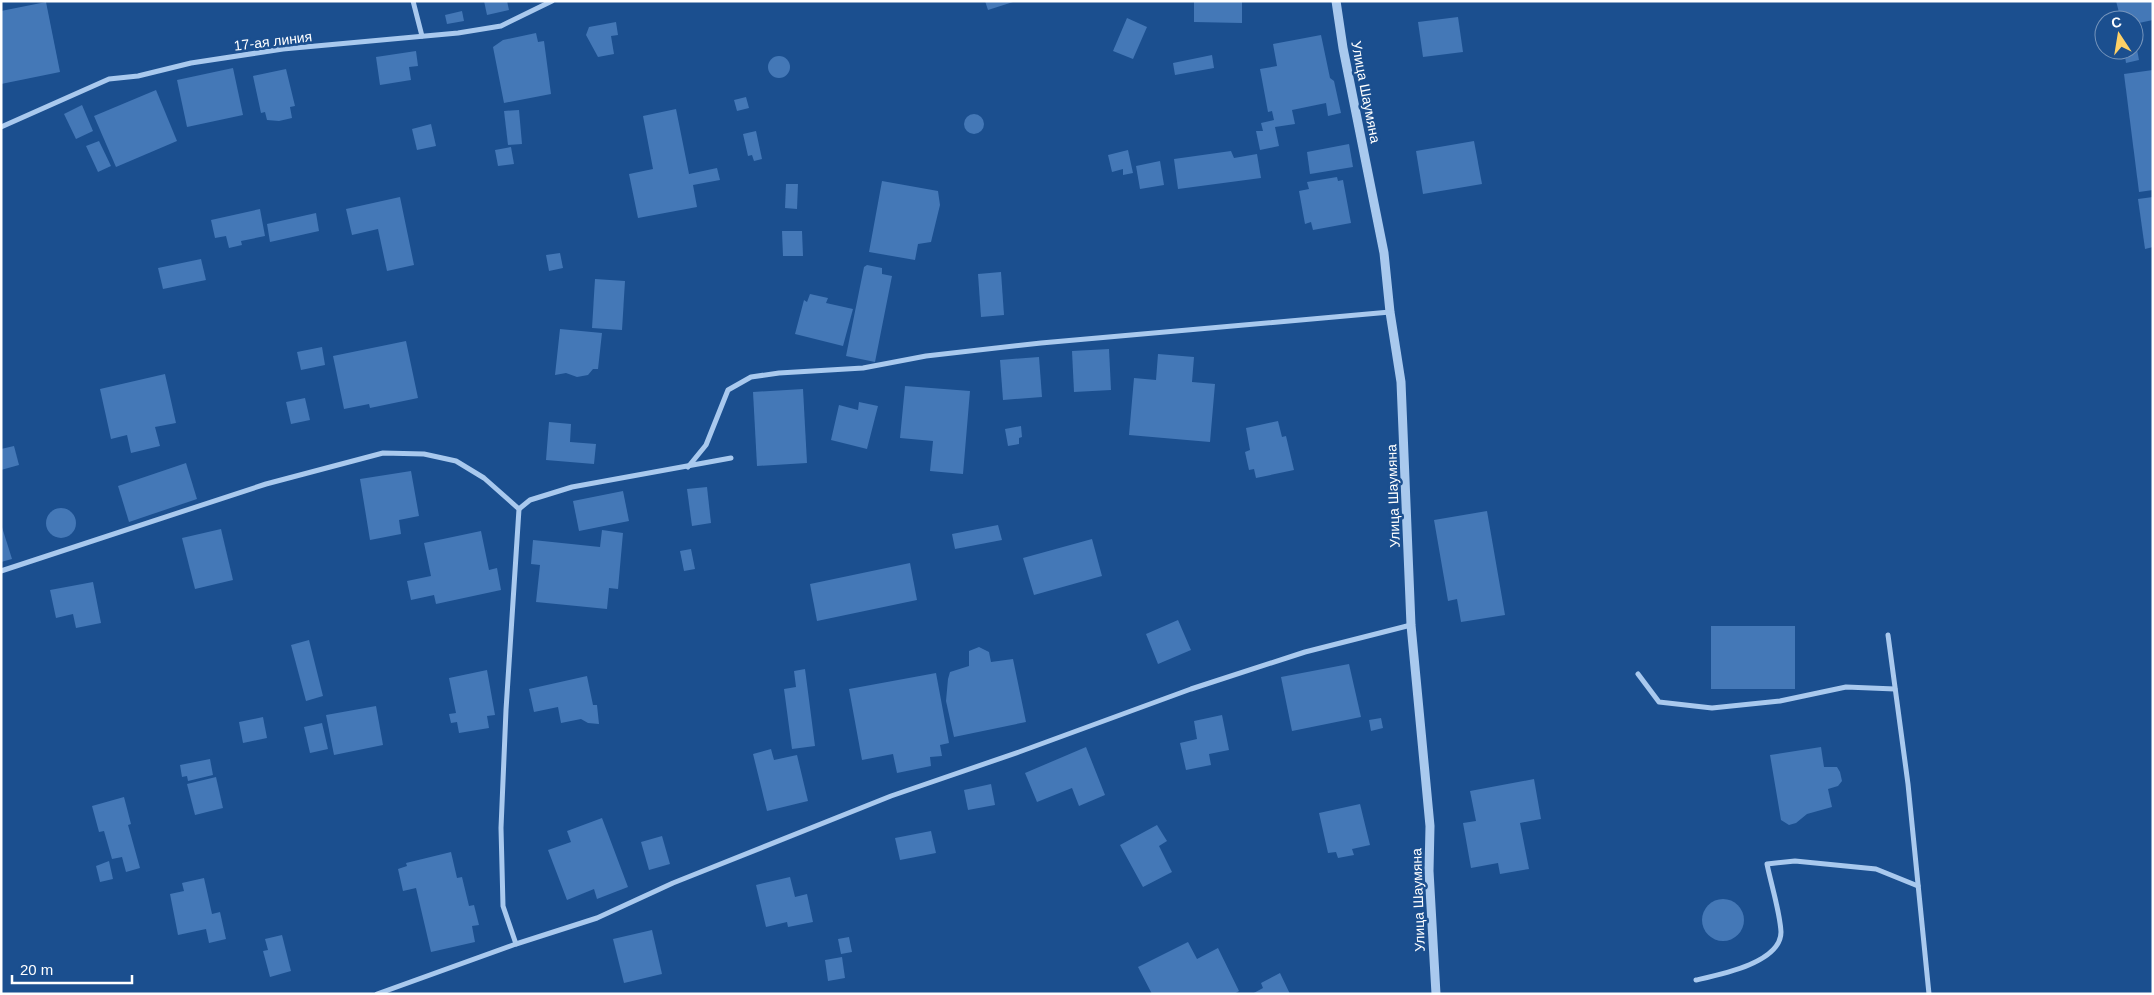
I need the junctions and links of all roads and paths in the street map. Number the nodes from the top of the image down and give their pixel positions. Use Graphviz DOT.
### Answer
graph roads {
  1 [pos="413,1"];
  2 [pos="552,1"];
  3 [pos="1336,1"];
  4 [pos="422,36"];
  5 [pos="1,127"];
  6 [pos="1390,312"];
  7 [pos="731,458"];
  8 [pos="688,467"];
  9 [pos="519,509"];
  10 [pos="1,571"];
  11 [pos="1411,625"];
  12 [pos="1888,635"];
  13 [pos="1638,674"];
  14 [pos="1895,689"];
  15 [pos="1918,886"];
  16 [pos="516,944"];
  17 [pos="1696,980"];
  18 [pos="377,994"];
  19 [pos="1436,994"];
  20 [pos="1929,994"];
  1 -- 4 [label="street"];
  2 -- 4 [label="street, 17-ая линия"];
  3 -- 6 [label="street, Улица Шаумяна"];
  4 -- 5 [label="street, 17-ая линия"];
  6 -- 8 [label="street"];
  6 -- 11 [label="street, Улица Шаумяна"];
  7 -- 8 [label="street"];
  8 -- 9 [label="street"];
  9 -- 10 [label="street"];
  9 -- 16 [label="street"];
  11 -- 16 [label="street"];
  11 -- 19 [label="street, Улица Шаумяна"];
  12 -- 14 [label="street"];
  13 -- 14 [label="street"];
  14 -- 15 [label="street"];
  15 -- 17 [label="street"];
  15 -- 20 [label="street"];
  16 -- 18 [label="street"];
}
